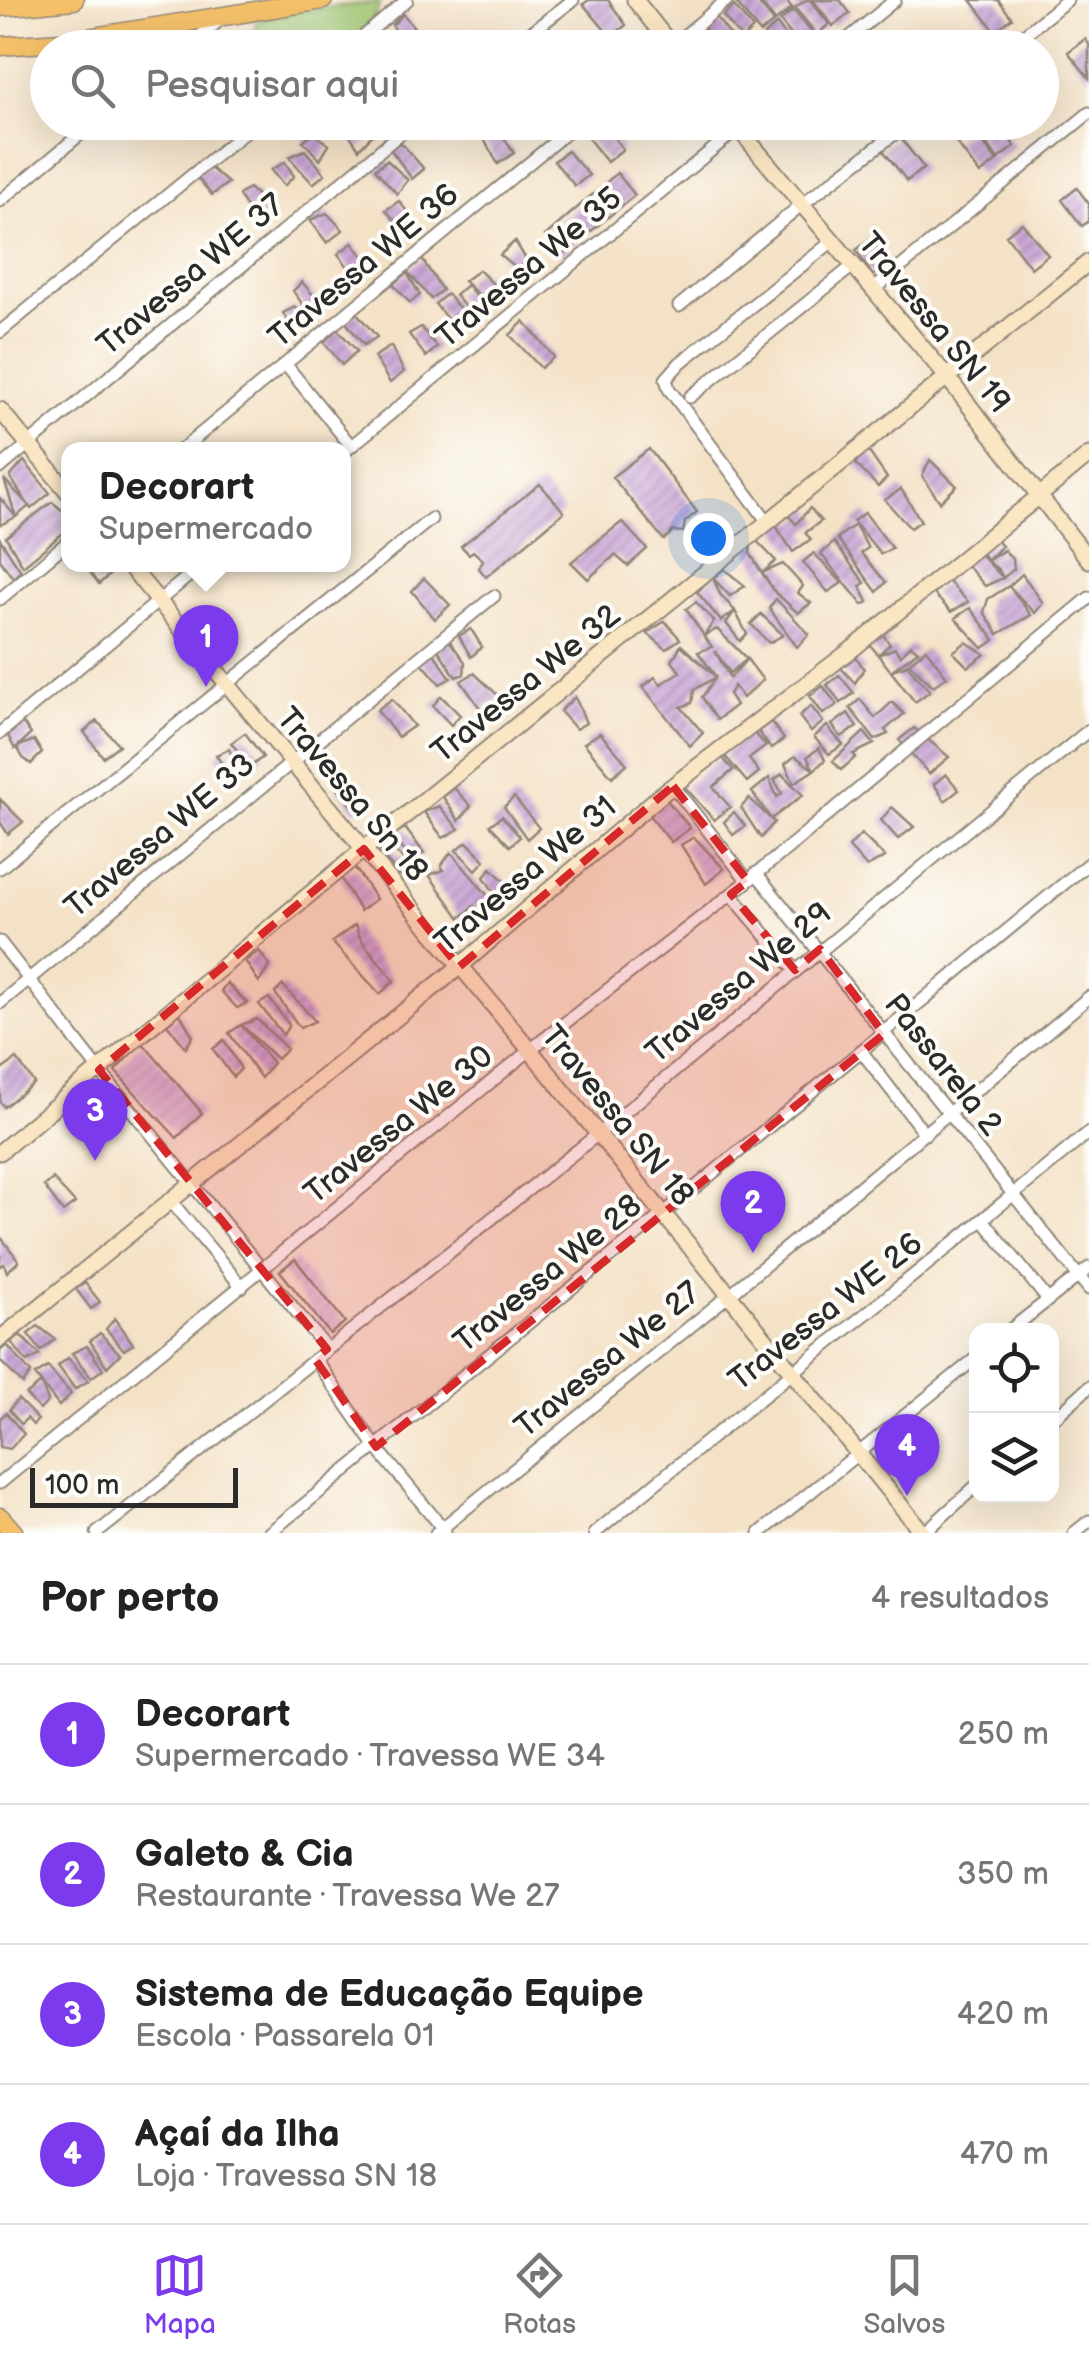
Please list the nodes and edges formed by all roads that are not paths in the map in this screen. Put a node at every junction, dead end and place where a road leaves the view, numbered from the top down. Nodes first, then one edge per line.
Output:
1 (74, 0) edge
2 (320, 0) edge
3 (406, 0) edge
4 (573, 0) edge
5 (634, 0) edge
6 (727, 0) edge
7 (895, 0) edge
8 (1066, 0) edge
9 (29, 3) edge
10 (0, 8) edge
11 (226, 15) junction
12 (135, 30) edge
13 (208, 30) edge
14 (371, 30) edge
15 (534, 30) edge
16 (658, 30) edge
17 (692, 30) edge
18 (859, 30) edge
19 (1030, 30) edge
20 (8, 46) edge
21 (0, 59) edge
22 (1089, 113) edge
23 (1059, 138) edge
24 (73, 140) edge
25 (235, 140) edge
26 (392, 140) edge
27 (558, 140) edge
28 (721, 140) edge
29 (751, 140) edge
30 (886, 140) edge
31 (1056, 140) edge
32 (0, 201) edge
33 (801, 205) junction
34 (834, 240) junction
35 (1089, 262) edge
36 (854, 265) junction
37 (874, 289) junction
38 (679, 306) dead end
39 (0, 332) edge
40 (286, 365) junction
41 (947, 376) junction
42 (684, 399) junction
43 (0, 410) edge
44 (190, 442) edge
45 (342, 442) edge
46 (28, 444) junction
47 (351, 446) edge
48 (1089, 455) edge
49 (0, 468) edge
50 (61, 484) edge
51 (1038, 497) junction
52 (431, 518) dead end
53 (768, 522) junction
54 (61, 547) edge
55 (1089, 560) edge
56 (135, 572) edge
57 (192, 572) edge
58 (494, 596) dead end
59 (1089, 598) edge
60 (0, 599) edge
61 (158, 600) junction
62 (224, 684) junction
63 (1089, 730) edge
64 (0, 733) edge
65 (291, 762) junction
66 (673, 786) junction
67 (364, 849) junction
68 (1089, 863) edge
69 (0, 868) edge
70 (752, 877) junction
71 (731, 894) junction
72 (0, 942) edge
73 (820, 949) junction
74 (459, 966) junction
75 (794, 970) junction
76 (30, 978) junction
77 (1089, 997) edge
78 (0, 1002) edge
79 (884, 1034) junction
80 (530, 1050) junction
81 (862, 1052) junction
82 (99, 1070) junction
83 (949, 1114) junction
84 (1089, 1132) edge
85 (598, 1134) junction
86 (925, 1134) junction
87 (0, 1152) edge
88 (193, 1184) junction
89 (1014, 1195) junction
90 (170, 1200) junction
91 (664, 1214) junction
92 (984, 1221) junction
93 (264, 1270) junction
94 (1084, 1272) edge
95 (242, 1287) junction
96 (1089, 1288) edge
97 (730, 1296) junction
98 (1048, 1300) junction
99 (1019, 1323) edge
100 (0, 1339) edge
101 (327, 1349) junction
102 (315, 1359) junction
103 (969, 1364) edge
104 (792, 1370) junction
105 (1089, 1387) edge
106 (1059, 1414) edge
107 (376, 1447) junction
108 (858, 1453) junction
109 (0, 1483) edge
110 (969, 1492) edge
111 (0, 1517) edge
112 (1089, 1520) edge
113 (441, 1531) edge
114 (14, 1533) edge
115 (97, 1533) edge
116 (268, 1533) edge
117 (594, 1533) edge
118 (760, 1533) edge
119 (923, 1533) edge
120 (1074, 1533) edge

1 - 9 main road
2 - 11 main road
3 - 14 street
4 - 15 street
5 - 16 street
6 - 17 street
7 - 18 street
8 - 19 street
9 - 10 main road
11 - 12 main road
11 - 13 street
20 - 21 street
22 - 23 street
24 - 32 street
25 - 39 street
26 - 46 street, Travessa WE 37
27 - 40 street, Travessa WE 36
28 - 47 street, Travessa We 35
29 - 33 street, Travessa SN 19
30 - 33 street
31 - 37 street
33 - 34 street, Travessa SN 19
33 - 38 street
34 - 36 street, Travessa SN 19
34 - 42 street
35 - 41 street, Travessa We 32
36 - 37 street, Travessa SN 19
36 - 42 street
37 - 41 street, Travessa SN 19
40 - 44 street, Travessa WE 36
40 - 45 street
41 - 51 street, Travessa SN 19
41 - 53 street, Travessa We 32
42 - 53 street
43 - 46 street
46 - 49 street, Travessa WE 37
46 - 50 street
48 - 51 street, Travessa We 31
51 - 55 street, Travessa SN 19
51 - 66 street, Travessa We 31
52 - 62 street
53 - 67 street, Travessa We 32
54 - 60 street
56 - 61 street, Travessa Sn 18
57 - 61 street
58 - 65 street, Travessa WE 33
59 - 70 street, Travessa We 30
61 - 62 street, Travessa Sn 18
61 - 64 street
62 - 65 street, Travessa Sn 18
62 - 69 street
63 - 73 street, Travessa We 29
65 - 67 street, Travessa Sn 18
65 - 76 street, Travessa WE 33
66 - 70 street, Passarela 2
66 - 74 street, Travessa We 31
67 - 74 street, Travessa Sn 18
67 - 82 street, Travessa We 32
68 - 79 street, Travessa We 28
70 - 71 street, Travessa We 30
70 - 73 street, Passarela 2
71 - 75 street
71 - 80 street, Travessa We 30
72 - 76 street
73 - 75 street, Travessa We 29
73 - 79 street, Passarela 2
74 - 80 street, Travessa SN 18
74 - 88 street, Travessa We 31
75 - 85 street, Travessa We 29
76 - 78 street, Travessa WE 33
76 - 82 street
77 - 83 street, Travessa We 27
79 - 81 street, Travessa We 28
79 - 83 street, Passarela 2
80 - 85 street, Travessa SN 18
80 - 93 street, Travessa We 30
81 - 86 street
81 - 91 street, Travessa We 28
82 - 87 street, Travessa We 32
82 - 88 street
83 - 86 street, Travessa We 27
83 - 89 street, Passarela 2
84 - 89 street, Travessa WE 26
85 - 91 street, Travessa SN 18
85 - 101 street, Travessa We 29
86 - 97 street, Travessa We 27
88 - 90 street, Travessa We 31
88 - 93 street
89 - 92 street, Travessa WE 26
89 - 94 street, Passarela 2
90 - 95 street
90 - 100 street, Travessa We 31
91 - 97 street, Travessa SN 18
91 - 107 street, Travessa We 28
92 - 98 street
92 - 104 street, Travessa WE 26
93 - 95 street, Travessa We 30
93 - 101 street
94 - 96 street, Passarela 2
94 - 98 street
95 - 109 street, Travessa We 30
97 - 104 street, Travessa SN 18
97 - 113 street, Travessa We 27
98 - 99 street
101 - 102 street
102 - 107 street
102 - 115 street
103 - 108 street
104 - 108 street, Travessa SN 18
104 - 117 street, Travessa WE 26
105 - 106 street
107 - 113 street
107 - 116 street, Travessa We 28
108 - 118 street
108 - 119 street, Travessa SN 18
110 - 119 street
111 - 114 main road
112 - 120 street

